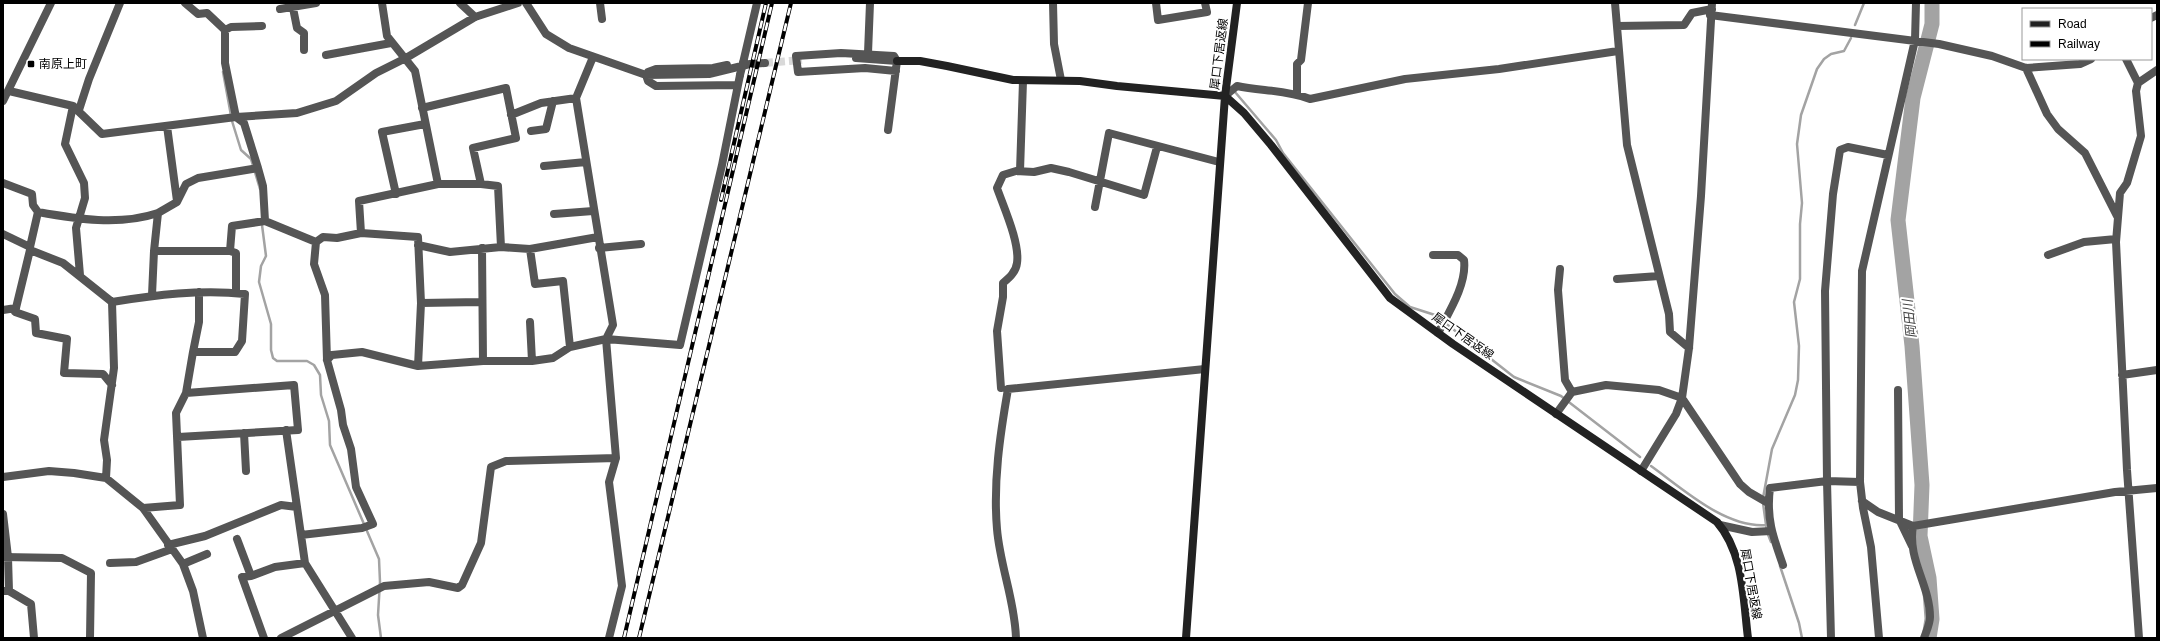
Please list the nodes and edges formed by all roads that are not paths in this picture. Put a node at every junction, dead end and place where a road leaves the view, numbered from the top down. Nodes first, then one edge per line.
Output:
1 (51, 3) edge
2 (120, 3) edge
3 (185, 3) edge
4 (316, 3) edge
5 (382, 3) edge
6 (460, 3) edge
7 (518, 3) edge
8 (526, 3) edge
9 (600, 3) edge
10 (757, 3) edge
11 (870, 3) edge
12 (1053, 3) edge
13 (1156, 3) edge
14 (1205, 3) edge
15 (1237, 3) edge
16 (1308, 3) edge
17 (1615, 3) edge
18 (1916, 3) edge
19 (292, 5) edge
20 (280, 9) dead end
21 (1711, 9) edge
22 (475, 18) junction
23 (602, 19) dead end
24 (262, 26) dead end
25 (1617, 26) junction
26 (225, 30) junction
27 (1917, 40) junction
28 (391, 43) junction
29 (304, 50) dead end
30 (1618, 51) junction
31 (868, 53) junction
32 (326, 55) dead end
33 (593, 56) junction
34 (406, 58) junction
35 (802, 60) tunnel mouth
36 (2089, 60) edge
37 (2126, 60) edge
38 (897, 61) junction
39 (744, 62) junction
40 (765, 63) tunnel mouth
41 (2026, 68) junction
42 (2157, 70) edge
43 (896, 71) junction
44 (646, 75) junction
45 (1061, 80) junction
46 (1023, 81) junction
47 (2138, 83) junction
48 (738, 85) junction
49 (9, 91) junction
50 (1297, 94) junction
51 (1225, 96) junction
52 (576, 98) junction
53 (3, 101) edge
54 (553, 101) junction
55 (76, 108) junction
56 (422, 108) junction
57 (511, 115) junction
58 (233, 118) junction
59 (425, 124) junction
60 (167, 126) junction
61 (888, 130) dead end
62 (531, 131) dead end
63 (1157, 147) junction
64 (1888, 155) junction
65 (586, 162) junction
66 (1219, 162) junction
67 (544, 166) dead end
68 (255, 169) junction
69 (1020, 172) junction
70 (1101, 182) junction
71 (3, 183) edge
72 (438, 184) junction
73 (481, 184) junction
74 (396, 194) junction
75 (177, 202) junction
76 (1095, 207) dead end
77 (593, 211) junction
78 (38, 212) junction
79 (158, 213) junction
80 (554, 214) dead end
81 (2118, 216) junction
82 (78, 218) junction
83 (265, 221) junction
84 (361, 233) junction
85 (3, 234) edge
86 (598, 237) junction
87 (2116, 239) junction
88 (316, 242) junction
89 (641, 244) dead end
90 (418, 245) junction
91 (501, 247) junction
92 (30, 248) junction
93 (482, 248) junction
94 (600, 248) junction
95 (530, 249) junction
96 (230, 251) junction
97 (154, 252) junction
98 (1433, 255) dead end
99 (2048, 255) dead end
100 (1560, 270) dead end
101 (80, 275) junction
102 (1659, 276) junction
103 (1616, 279) dead end
104 (199, 292) junction
105 (236, 293) junction
106 (152, 295) junction
107 (112, 302) junction
108 (481, 302) junction
109 (421, 303) junction
110 (16, 308) junction
111 (3, 310) edge
112 (530, 322) dead end
113 (1438, 333) junction
114 (606, 339) junction
115 (570, 347) junction
116 (1689, 348) junction
117 (193, 352) junction
118 (327, 360) junction
119 (484, 361) junction
120 (532, 361) junction
121 (418, 366) junction
122 (1205, 369) junction
123 (2157, 370) edge
124 (2122, 374) junction
125 (112, 385) junction
126 (1001, 388) dead end
127 (1898, 390) dead end
128 (1572, 392) junction
129 (186, 393) junction
130 (1682, 398) junction
131 (1556, 414) junction
132 (286, 430) junction
133 (244, 433) junction
134 (178, 437) junction
135 (616, 458) junction
136 (246, 471) dead end
137 (1641, 471) junction
138 (3, 477) edge
139 (106, 478) junction
140 (1827, 481) junction
141 (1860, 482) junction
142 (2157, 488) edge
143 (2128, 491) junction
144 (1764, 501) junction
145 (1862, 501) junction
146 (297, 507) junction
147 (143, 508) junction
148 (3, 514) edge
149 (1899, 520) junction
150 (1720, 525) junction
151 (1913, 526) junction
152 (1767, 531) junction
153 (301, 535) junction
154 (237, 539) dead end
155 (1912, 546) junction
156 (170, 547) junction
157 (207, 554) dead end
158 (5, 557) edge
159 (110, 563) dead end
160 (305, 563) junction
161 (183, 564) junction
162 (1783, 565) dead end
163 (251, 576) junction
164 (6, 591) edge
165 (334, 610) junction
166 (34, 638) edge
167 (90, 638) edge
168 (203, 638) edge
169 (264, 638) edge
170 (281, 638) edge
171 (352, 638) edge
172 (609, 638) edge
173 (1016, 638) edge
174 (1186, 638) edge
175 (1748, 638) edge
176 (1831, 638) edge
177 (1879, 638) edge
178 (1924, 638) edge
179 (2140, 638) edge

1 - 49 street
2 - 55 street
3 - 26 street
4 - 19 street
5 - 28 street
6 - 22 street
7 - 22 street
8 - 33 street
9 - 23 street
10 - 39 street
11 - 31 street
12 - 45 street
13 - 14 street
15 - 51 main road, 犀口下居返線
16 - 50 street
17 - 25 street
18 - 27 street
19 - 20 street
19 - 29 street
21 - 25 street
21 - 27 street
21 - 116 street
22 - 34 street
24 - 26 street
25 - 30 street
26 - 58 street
27 - 41 street
27 - 64 street
28 - 32 street
28 - 34 street
30 - 50 street
30 - 102 street
31 - 38 street
31 - 43 street
33 - 44 street
33 - 52 street
34 - 56 street
34 - 58 street
35 - 38 street
36 - 41 street
37 - 47 street
38 - 43 street
38 - 46 main road
39 - 44 street
39 - 48 street, bridge
40 - 44 street
41 - 81 street
42 - 47 street
43 - 61 street
44 - 48 street
45 - 46 main road
45 - 51 main road
46 - 69 street
47 - 81 street
48 - 114 street
49 - 53 street
49 - 55 street
50 - 51 street
51 - 66 main road
51 - 113 main road, 犀口下居返線
52 - 54 street
52 - 65 street
54 - 57 street
54 - 62 street
55 - 60 street
55 - 82 street
56 - 57 street
56 - 59 street
57 - 73 street
58 - 60 street
58 - 68 street
59 - 72 street
59 - 74 street
60 - 75 street
63 - 66 street
63 - 70 street
63 - 70 street
64 - 140 street
64 - 141 street
65 - 67 street
65 - 77 street
66 - 122 main road
68 - 75 street
68 - 83 street
69 - 70 street
69 - 126 street
70 - 76 street
71 - 78 street
72 - 73 street
72 - 74 street
73 - 91 street
74 - 84 street
75 - 79 street
77 - 80 street
77 - 86 street
78 - 82 street
78 - 92 street
79 - 82 street
79 - 97 street
81 - 87 street
82 - 101 street
83 - 88 street
83 - 96 street
84 - 88 street
84 - 90 street
85 - 92 street
86 - 94 street
86 - 95 street
87 - 99 street
87 - 124 street
88 - 118 street
89 - 94 street
90 - 93 street
90 - 109 street
91 - 93 street
91 - 95 street
92 - 101 street
92 - 110 street
93 - 108 street
94 - 114 street
95 - 115 street
96 - 97 street
96 - 105 street
97 - 106 street
98 - 113 street
100 - 128 street
101 - 107 street
102 - 103 street
102 - 116 street
104 - 105 street
104 - 106 street
104 - 117 street
105 - 117 street
106 - 107 street
107 - 125 street
108 - 109 street
108 - 119 street
109 - 121 street
110 - 111 street
110 - 125 street
112 - 120 street
113 - 131 main road, 犀口下居返線
114 - 115 street
114 - 135 street
115 - 120 street
116 - 130 street
117 - 129 street
118 - 121 street
118 - 153 street
119 - 120 street
119 - 121 street
122 - 173 street
122 - 174 main road
123 - 124 street
124 - 143 street
125 - 139 street
127 - 149 street
128 - 130 street
128 - 131 street
129 - 132 street
129 - 134 street
130 - 137 street
130 - 144 street
131 - 137 main road, 犀口下居返線
132 - 133 street
132 - 146 street
133 - 134 street
133 - 136 street
134 - 147 street
135 - 165 street
135 - 172 street
137 - 150 main road, 犀口下居返線
138 - 139 street
139 - 147 street
140 - 141 street
140 - 144 street
140 - 176 street
141 - 145 street
142 - 143 street
143 - 151 street
143 - 179 street
144 - 152 street
145 - 149 street
145 - 177 street
146 - 153 street
146 - 156 street
147 - 156 street
148 - 158 street
149 - 151 street
149 - 155 street
150 - 152 street
150 - 175 main road, 犀口下居返線
151 - 155 street
152 - 162 street
153 - 160 street
154 - 163 street
155 - 178 street
156 - 159 street
156 - 161 street
157 - 161 street
158 - 164 street
158 - 167 street
160 - 163 street
160 - 165 street
161 - 168 street
163 - 169 street
164 - 166 street
165 - 170 street
165 - 171 street

